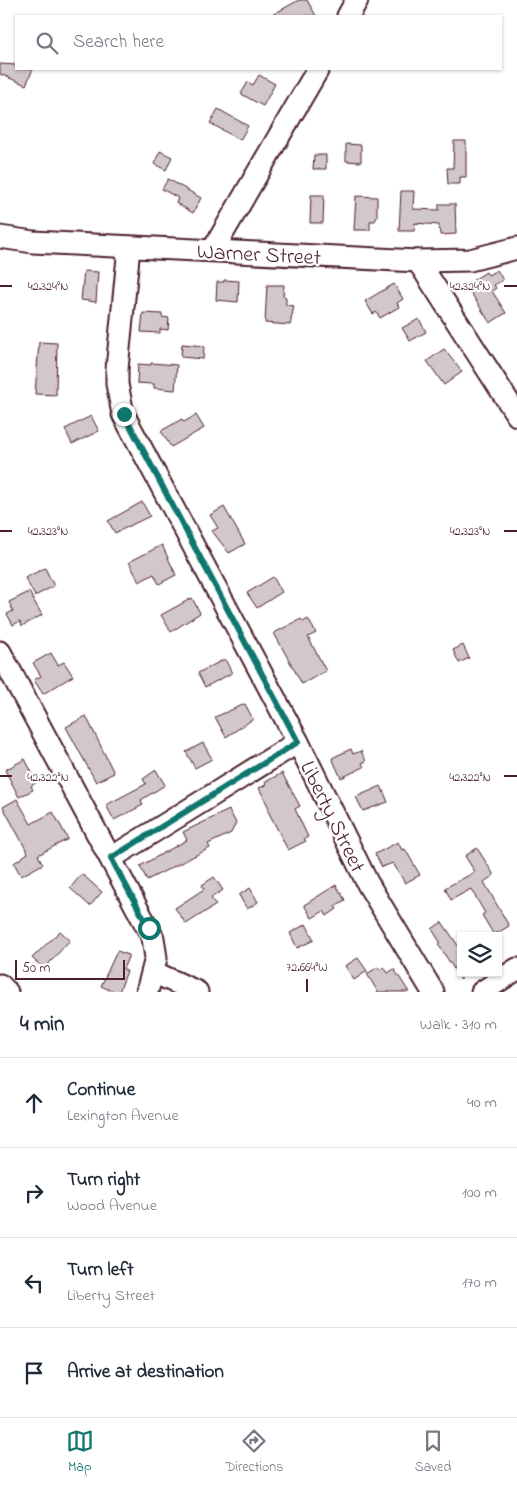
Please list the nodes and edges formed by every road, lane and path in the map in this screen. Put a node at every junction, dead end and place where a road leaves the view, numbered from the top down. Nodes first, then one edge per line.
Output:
1 (357, 0) edge
2 (349, 15) edge
3 (317, 70) edge
4 (0, 236) edge
5 (129, 247) junction
6 (517, 248) edge
7 (213, 250) junction
8 (418, 261) junction
9 (517, 415) edge
10 (0, 652) edge
11 (298, 742) junction
12 (111, 858) junction
13 (517, 969) edge
14 (150, 982) edge
15 (0, 985) edge
16 (7, 992) edge
17 (197, 992) edge
18 (433, 992) edge
19 (482, 992) edge

1 - 2 street
3 - 7 street
4 - 5 street, Warner Street
5 - 7 street, Warner Street
5 - 11 street, Liberty Street
6 - 8 street, Warner Street
7 - 8 street, Warner Street
8 - 9 street
10 - 12 street
11 - 12 street
11 - 18 street, Liberty Street
12 - 14 street
13 - 19 street
14 - 17 street
15 - 16 street

